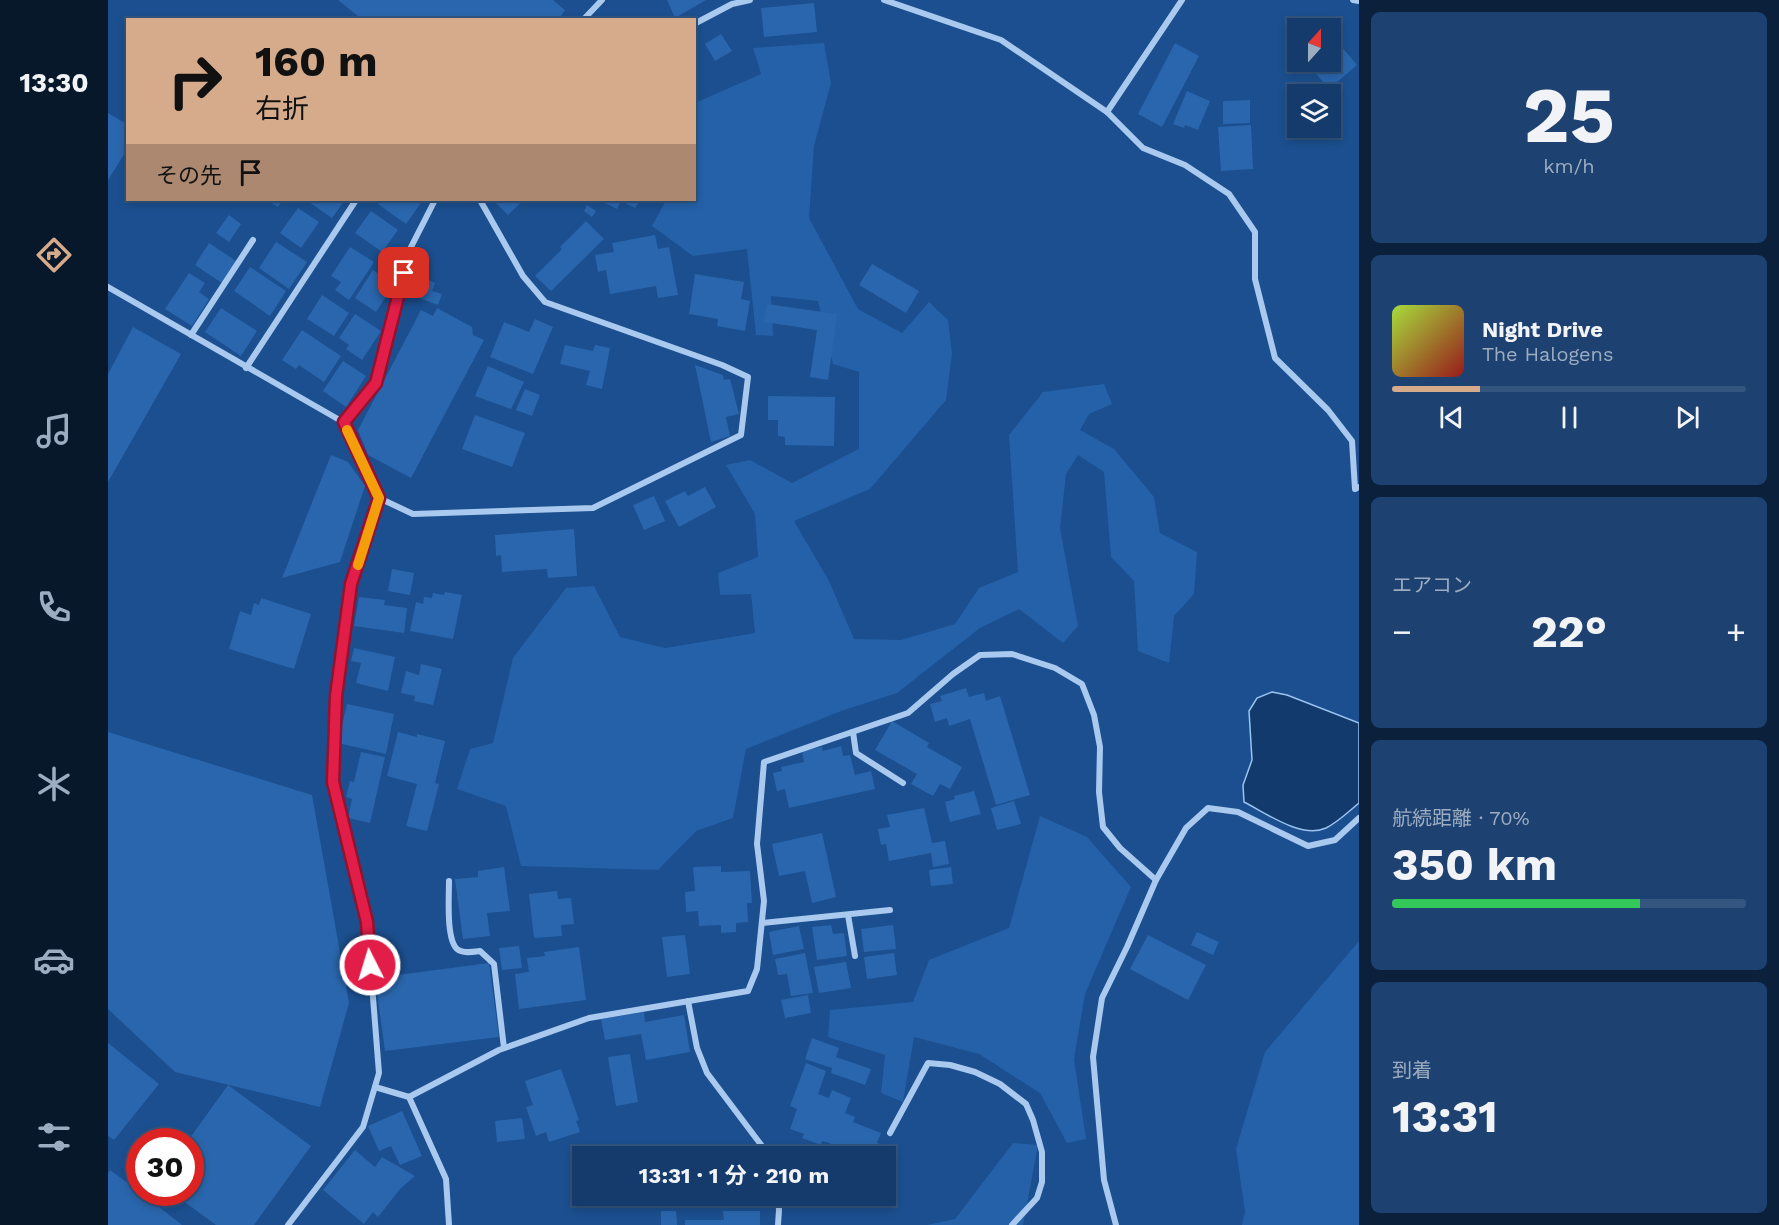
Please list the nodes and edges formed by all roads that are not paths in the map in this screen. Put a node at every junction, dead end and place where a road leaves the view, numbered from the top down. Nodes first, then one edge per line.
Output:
1 (602, 0) edge
2 (750, 0) edge
3 (884, 0) edge
4 (1182, 0) edge
5 (1353, 0) edge
6 (1359, 1) edge
7 (585, 18) edge
8 (696, 23) edge
9 (1107, 112) junction
10 (355, 201) edge
11 (434, 201) edge
12 (481, 201) edge
13 (253, 240) dead end
14 (108, 287) edge
15 (191, 335) junction
16 (246, 368) junction
17 (344, 422) junction
18 (1359, 487) edge
19 (379, 498) junction
20 (853, 732) junction
21 (903, 783) dead end
22 (1359, 818) edge
23 (1156, 880) junction
24 (448, 881) dead end
25 (890, 910) dead end
26 (849, 915) junction
27 (762, 923) junction
28 (855, 956) dead end
29 (688, 1001) junction
30 (504, 1048) junction
31 (375, 1087) junction
32 (409, 1097) junction
33 (890, 1133) dead end
34 (762, 1146) edge
35 (779, 1206) edge
36 (288, 1225) edge
37 (449, 1225) edge
38 (778, 1225) edge
39 (1012, 1225) edge
40 (1116, 1225) edge

1 - 7 street
2 - 8 street
3 - 9 street
4 - 9 street
5 - 6 street
9 - 18 street
10 - 16 street
11 - 17 street
12 - 19 street
13 - 15 street
14 - 15 street
15 - 16 street
16 - 17 street
17 - 19 street
19 - 31 street
20 - 21 street
20 - 23 street
20 - 27 street
22 - 23 street
23 - 40 street
24 - 30 street
25 - 26 street
26 - 27 street
26 - 28 street
27 - 29 street
29 - 30 street
29 - 34 street
30 - 32 street
31 - 32 street
31 - 36 street
32 - 37 street
33 - 39 street
35 - 38 street

